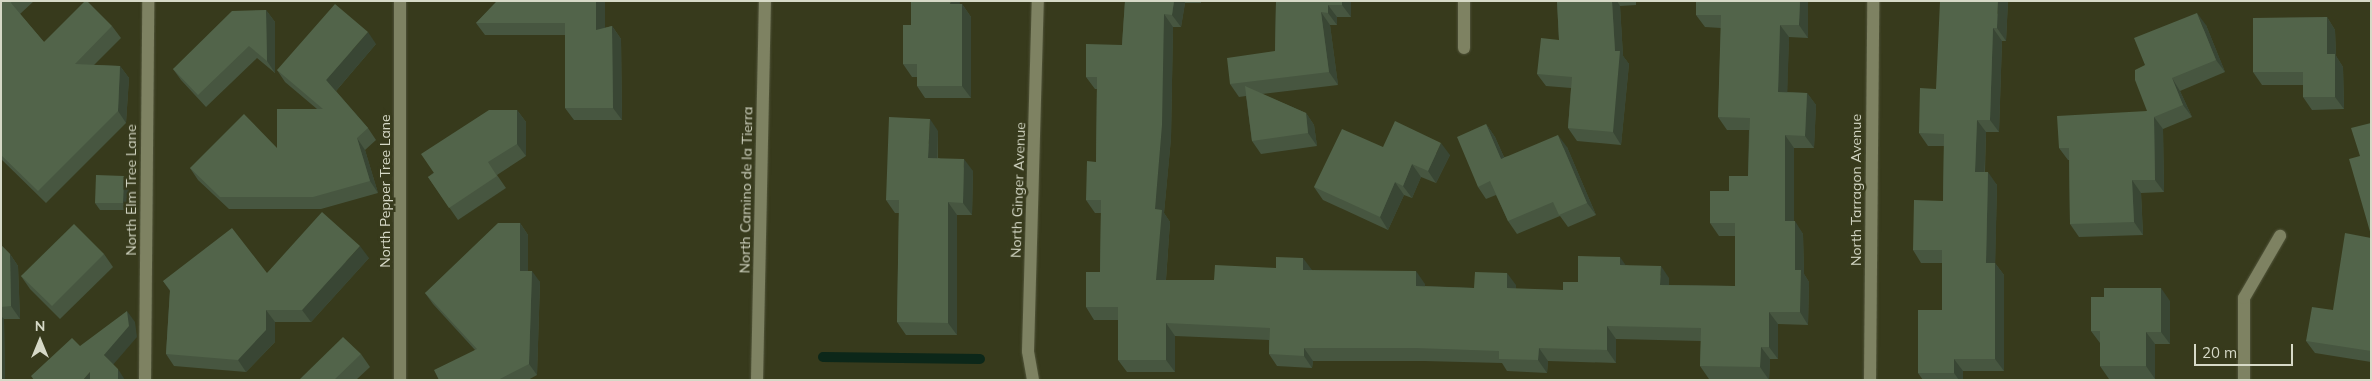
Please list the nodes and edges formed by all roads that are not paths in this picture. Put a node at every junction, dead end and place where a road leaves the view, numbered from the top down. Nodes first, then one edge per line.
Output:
1 (148, 1) edge
2 (400, 1) edge
3 (765, 1) edge
4 (1038, 1) edge
5 (1464, 1) edge
6 (1873, 1) edge
7 (1464, 48) dead end
8 (2280, 236) dead end
9 (145, 380) edge
10 (400, 380) edge
11 (758, 380) edge
12 (1033, 380) edge
13 (1870, 380) edge
14 (2244, 380) edge

1 - 9 street, North Elm Tree Lane
2 - 10 street, North Pepper Tree Lane
3 - 11 street, North Camino de la Tierra
4 - 12 street, North Ginger Avenue
5 - 7 street
6 - 13 street, North Tarragon Avenue
8 - 14 street

